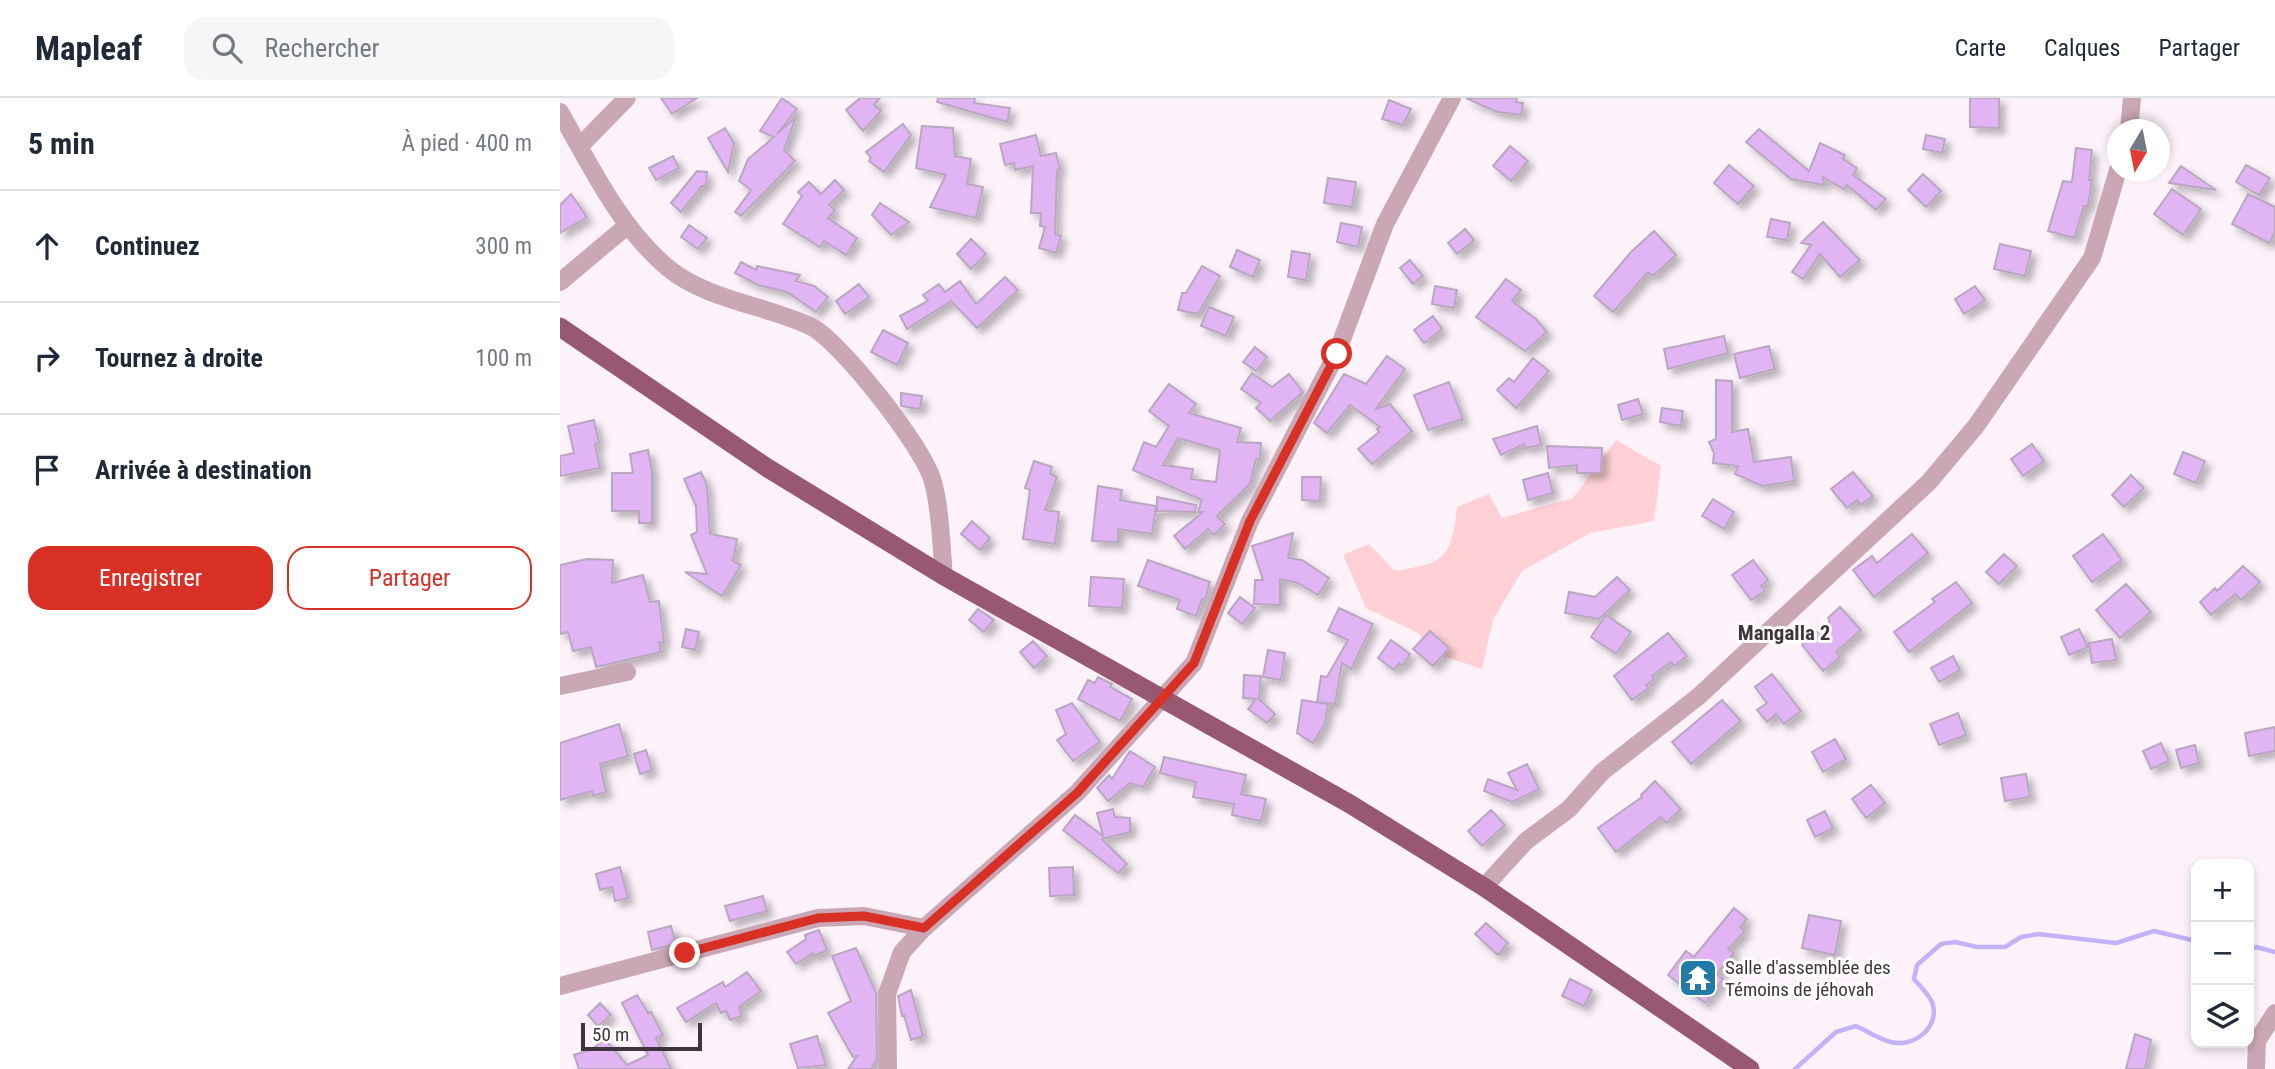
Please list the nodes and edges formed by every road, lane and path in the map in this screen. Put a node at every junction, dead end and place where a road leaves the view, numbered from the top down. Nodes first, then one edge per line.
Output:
1 (627, 98) edge
2 (1452, 98) edge
3 (2132, 98) edge
4 (560, 112) edge
5 (2130, 119) edge
6 (580, 146) junction
7 (2114, 182) edge
8 (628, 225) junction
9 (560, 282) edge
10 (560, 327) edge
11 (944, 576) junction
12 (627, 672) dead end
13 (560, 686) edge
14 (1162, 699) junction
15 (1484, 887) junction
16 (924, 928) junction
17 (560, 985) edge
18 (2275, 1013) edge
19 (888, 1069) edge
20 (1750, 1069) edge
21 (2256, 1069) edge

1 - 6 street
2 - 14 street
3 - 5 street
4 - 6 street
6 - 8 street
7 - 15 street
8 - 9 street
8 - 11 street
10 - 11 highway
11 - 14 highway
12 - 13 street
14 - 15 highway
14 - 16 street
15 - 20 highway
16 - 17 street
16 - 19 street
18 - 21 street

